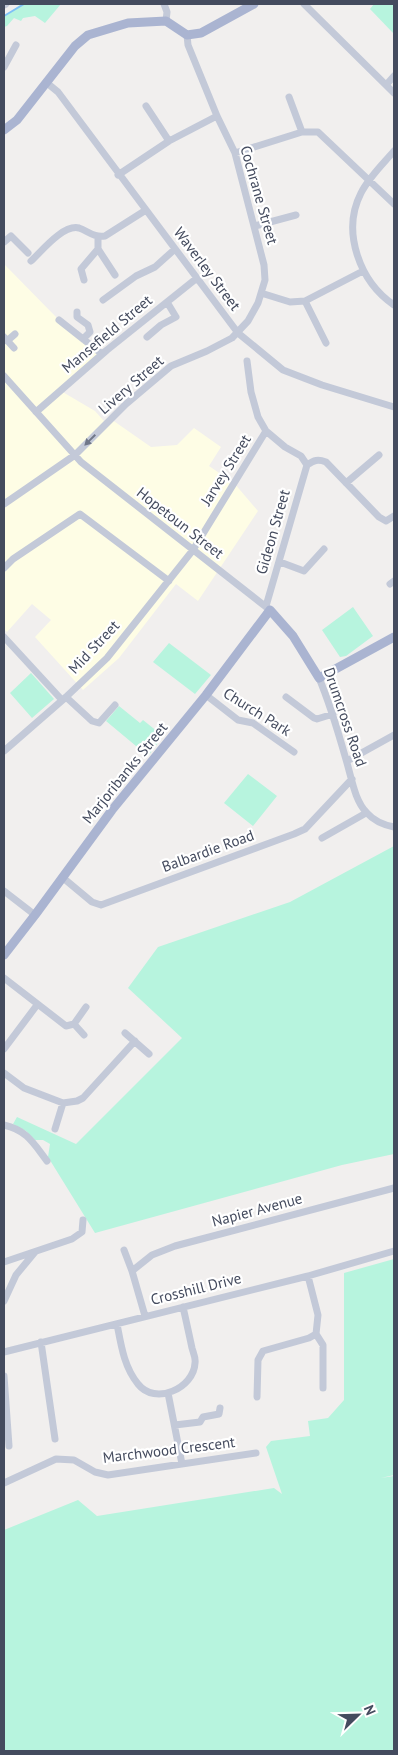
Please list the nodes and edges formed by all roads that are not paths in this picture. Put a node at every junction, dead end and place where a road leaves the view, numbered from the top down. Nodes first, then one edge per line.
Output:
1 (164, 4) edge
2 (304, 4) edge
3 (250, 5) edge
4 (166, 21) junction
5 (187, 35) junction
6 (16, 45) dead end
7 (4, 67) edge
8 (394, 76) edge
9 (47, 83) junction
10 (386, 84) junction
11 (394, 93) edge
12 (289, 97) dead end
13 (146, 106) dead end
14 (217, 116) junction
15 (4, 130) edge
16 (302, 132) junction
17 (169, 141) junction
18 (394, 151) edge
19 (235, 153) junction
20 (118, 175) junction
21 (369, 180) junction
22 (394, 204) edge
23 (146, 210) junction
24 (296, 215) dead end
25 (255, 226) junction
26 (98, 237) junction
27 (4, 242) edge
28 (98, 249) junction
29 (175, 249) junction
30 (28, 253) dead end
31 (31, 262) dead end
32 (363, 271) junction
33 (115, 274) dead end
34 (197, 278) junction
35 (84, 280) dead end
36 (260, 293) junction
37 (102, 300) dead end
38 (305, 301) junction
39 (167, 302) junction
40 (394, 305) edge
41 (77, 312) dead end
42 (59, 320) dead end
43 (238, 333) junction
44 (15, 334) dead end
45 (147, 337) dead end
46 (6, 339) edge
47 (83, 339) junction
48 (326, 343) dead end
49 (14, 348) dead end
50 (102, 354) junction
51 (247, 361) dead end
52 (4, 376) edge
53 (394, 407) edge
54 (36, 412) junction
55 (266, 431) junction
56 (75, 455) junction
57 (380, 455) dead end
58 (307, 465) junction
59 (346, 483) junction
60 (4, 504) edge
61 (394, 516) edge
62 (324, 549) dead end
63 (193, 550) junction
64 (280, 562) junction
65 (4, 568) edge
66 (169, 582) junction
67 (268, 608) junction
68 (394, 636) edge
69 (4, 638) edge
70 (319, 678) junction
71 (206, 695) junction
72 (286, 697) dead end
73 (64, 699) junction
74 (115, 705) dead end
75 (333, 714) junction
76 (394, 735) edge
77 (4, 751) edge
78 (294, 752) dead end
79 (347, 761) junction
80 (352, 779) junction
81 (366, 813) junction
82 (394, 827) edge
83 (322, 838) dead end
84 (62, 878) junction
85 (4, 891) edge
86 (35, 915) junction
87 (4, 955) edge
88 (4, 978) edge
89 (37, 1004) junction
90 (86, 1007) dead end
91 (74, 1024) junction
92 (125, 1033) dead end
93 (84, 1035) dead end
94 (135, 1041) junction
95 (4, 1049) edge
96 (149, 1054) dead end
97 (4, 1073) edge
98 (63, 1103) junction
99 (4, 1125) edge
100 (55, 1129) dead end
101 (47, 1161) dead end
102 (394, 1188) edge
103 (83, 1220) dead end
104 (124, 1250) dead end
105 (35, 1252) junction
106 (394, 1252) edge
107 (4, 1262) edge
108 (132, 1271) junction
109 (308, 1276) junction
110 (4, 1301) edge
111 (183, 1307) junction
112 (145, 1316) junction
113 (117, 1324) junction
114 (316, 1334) junction
115 (42, 1342) junction
116 (4, 1352) edge
117 (4, 1376) edge
118 (323, 1388) dead end
119 (168, 1393) junction
120 (257, 1397) dead end
121 (220, 1408) dead end
122 (175, 1425) junction
123 (55, 1439) dead end
124 (9, 1446) dead end
125 (256, 1454) dead end
126 (182, 1464) junction
127 (4, 1483) edge

1 - 4 street
2 - 10 street
3 - 5 main road
4 - 5 main road
4 - 9 main road
5 - 14 street, Cochrane Street
6 - 7 street
8 - 10 street
9 - 15 main road
9 - 20 street, Waverley Street
10 - 11 street
12 - 16 street
13 - 17 street
14 - 17 street
14 - 19 street, Cochrane Street
16 - 19 street
16 - 21 street
17 - 20 street
18 - 21 street
19 - 25 street, Cochrane Street
20 - 23 street, Waverley Street
21 - 22 street
21 - 32 street
23 - 26 street
23 - 29 street, Waverley Street
24 - 25 street
25 - 36 street, Cochrane Street
26 - 28 street
26 - 31 street
27 - 30 street
28 - 33 street
28 - 35 street
29 - 34 street, Waverley Street
29 - 37 street
32 - 38 street
32 - 40 street
34 - 39 street, Mansefield Street
34 - 43 street, Waverley Street
36 - 38 street
36 - 43 street, Cochrane Street
38 - 48 street
39 - 45 street
39 - 50 street, Mansefield Street
41 - 47 street
42 - 47 street
43 - 53 street, Waverley Street
43 -> 56 street, Livery Street
44 - 46 street
46 - 49 street
47 - 50 street
50 - 54 street, Mansefield Street
51 - 55 street
52 - 54 street, Hopetoun Street
54 - 56 street, Hopetoun Street
55 - 58 street
55 - 63 street, Jarvey Street
56 - 60 street, Livery Street
56 - 63 street, Hopetoun Street
57 - 59 street
58 - 59 street
58 - 64 street, Gideon Street
59 - 61 street
62 - 64 street
63 - 66 street, Mid Street
63 - 67 street, Hopetoun Street
64 - 67 street, Gideon Street
65 - 66 street
66 - 73 street, Mid Street
67 - 70 main road, Drumcross Road
67 - 71 main road, Marjoribanks Street
68 - 70 main road
69 - 73 street
70 - 75 street, Drumcross Road
71 - 78 street, Church Park
71 - 84 main road, Marjoribanks Street
72 - 75 street
73 - 74 street
73 - 77 street, Mid Street
75 - 79 street, Drumcross Road
76 - 79 street
79 - 80 street, Drumcross Road
80 - 81 street, Drumcross Road
80 - 84 street, Balbardie Road
81 - 82 street
81 - 83 street
84 - 86 main road, Marjoribanks Street
85 - 86 street
86 - 87 main road, Marjoribanks Street
88 - 89 street
89 - 91 street
89 - 95 street
90 - 91 street
91 - 93 street
92 - 94 street
94 - 96 street
94 - 98 street
97 - 98 street
98 - 100 street
99 - 101 street
102 - 108 street, Napier Avenue
103 - 105 street
104 - 108 street
105 - 107 street
105 - 110 street
106 - 109 street, Crosshill Drive
108 - 112 street
109 - 111 street, Crosshill Drive
109 - 114 street
111 - 112 street, Crosshill Drive
111 - 119 street
112 - 113 street, Crosshill Drive
113 - 115 street, Crosshill Drive
113 - 119 street
114 - 118 street
114 - 120 street
115 - 116 street, Crosshill Drive
115 - 123 street
117 - 124 street
119 - 122 street
121 - 122 street
122 - 126 street
125 - 126 street, Marchwood Crescent
126 - 127 street, Marchwood Crescent

